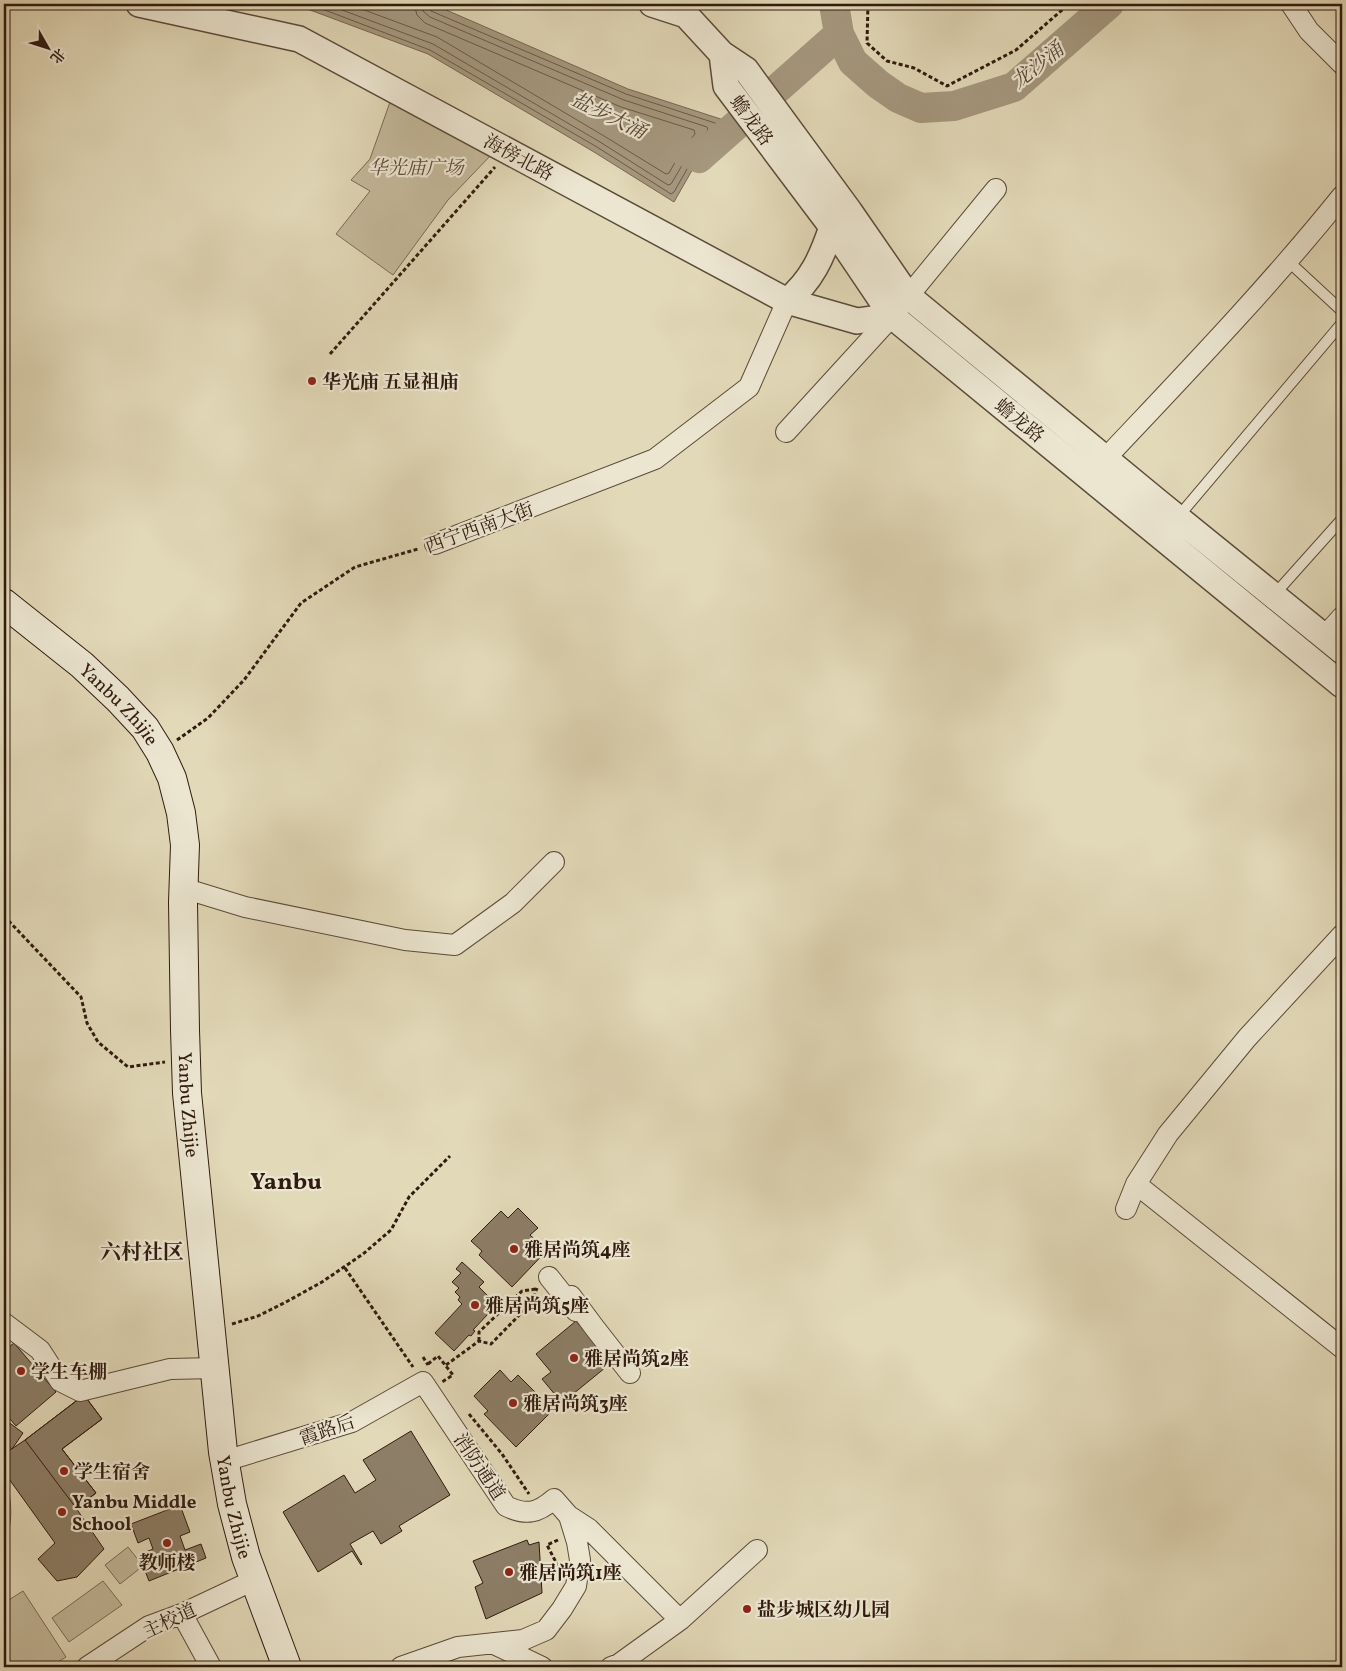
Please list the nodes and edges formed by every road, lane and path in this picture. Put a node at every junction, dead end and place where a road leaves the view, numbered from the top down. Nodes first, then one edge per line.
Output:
1 (139, 4) edge
2 (652, 4) edge
3 (868, 4) edge
4 (1069, 4) edge
5 (1291, 4) edge
6 (722, 54) junction
7 (1342, 64) edge
8 (509, 152) junction
9 (996, 188) dead end
10 (1342, 196) edge
11 (841, 219) junction
12 (1288, 261) junction
13 (908, 296) junction
14 (787, 301) junction
15 (1342, 311) edge
16 (892, 316) junction
17 (1342, 323) edge
18 (330, 354) dead end
19 (786, 432) dead end
20 (1097, 468) junction
21 (1342, 519) edge
22 (1170, 528) junction
23 (435, 544) joint
24 (1274, 595) junction
25 (4, 603) edge
26 (1342, 617) edge
27 (1333, 644) edge
28 (1308, 657) junction
29 (1342, 686) edge
30 (160, 752) junction
31 (554, 862) dead end
32 (183, 888) junction
33 (4, 916) edge
34 (1342, 935) edge
35 (186, 1059) junction
36 (450, 1156) dead end
37 (1136, 1184) junction
38 (1126, 1209) dead end
39 (345, 1268) junction
40 (543, 1283) junction
41 (571, 1296) dead end
42 (4, 1323) edge
43 (211, 1327) junction
44 (594, 1328) junction
45 (479, 1341) junction
46 (1342, 1348) edge
47 (423, 1357) dead end
48 (446, 1365) junction
49 (215, 1368) junction
50 (430, 1373) junction
51 (630, 1373) dead end
52 (466, 1411) dead end
53 (225, 1461) junction
54 (529, 1494) dead end
55 (570, 1516) junction
56 (558, 1539) dead end
57 (757, 1550) dead end
58 (564, 1578) dead end
59 (254, 1580) junction
60 (182, 1614) junction
61 (680, 1620) junction
62 (494, 1644) junction
63 (87, 1667) edge
64 (210, 1667) edge
65 (287, 1667) edge
66 (400, 1667) edge
67 (542, 1667) edge
68 (611, 1667) edge

1 - 8 street, 海傍北路
2 - 6 street
3 - 4 path
5 - 7 street
6 - 11 street, 蟾龙路
6 - 11 street, 蟾龙路
8 - 14 street, 海傍北路
8 - 18 path
9 - 13 street
10 - 12 street
11 - 13 street, 蟾龙路
11 - 14 street
11 - 16 street, 蟾龙路
12 - 15 lane
12 - 20 street
13 - 16 street
13 - 20 street, 蟾龙路
14 - 16 street, 海傍北路
14 - 23 street, 西宁西南大街
16 - 19 street
16 - 20 street, 蟾龙路
17 - 22 lane
20 - 22 street, 蟾龙路
21 - 24 lane
22 - 24 street, 蟾龙路
22 - 28 street, 蟾龙路
23 - 30 path, 西宁西南大街
24 - 27 street, 蟾龙路
25 - 30 main road, Yanbu Zhijie
26 - 27 street
27 - 28 street
28 - 29 street, 蟾龙路
30 - 32 main road, Yanbu Zhijie
31 - 32 street
32 - 35 main road, Yanbu Zhijie
33 - 35 path
34 - 37 street
35 - 43 main road, Yanbu Zhijie
36 - 39 path
37 - 38 street
37 - 46 street
39 - 43 path
39 - 50 path
40 - 44 street
40 - 45 path
40 - 45 path
41 - 44 street
42 - 49 street
43 - 49 main road, Yanbu Zhijie
44 - 51 street
45 - 48 path
47 - 50 path
48 - 50 path
48 - 50 path
49 - 53 main road, Yanbu Zhijie
50 - 53 street, 霞路后
50 - 55 street, 消防通道
52 - 54 path
53 - 59 main road, Yanbu Zhijie
55 - 61 street
55 - 62 street
56 - 58 path
57 - 61 street
59 - 60 street, 主校道
59 - 65 main road, Yanbu Zhijie
60 - 63 street, 主校道
60 - 64 street
61 - 68 street
62 - 66 street
62 - 67 street

